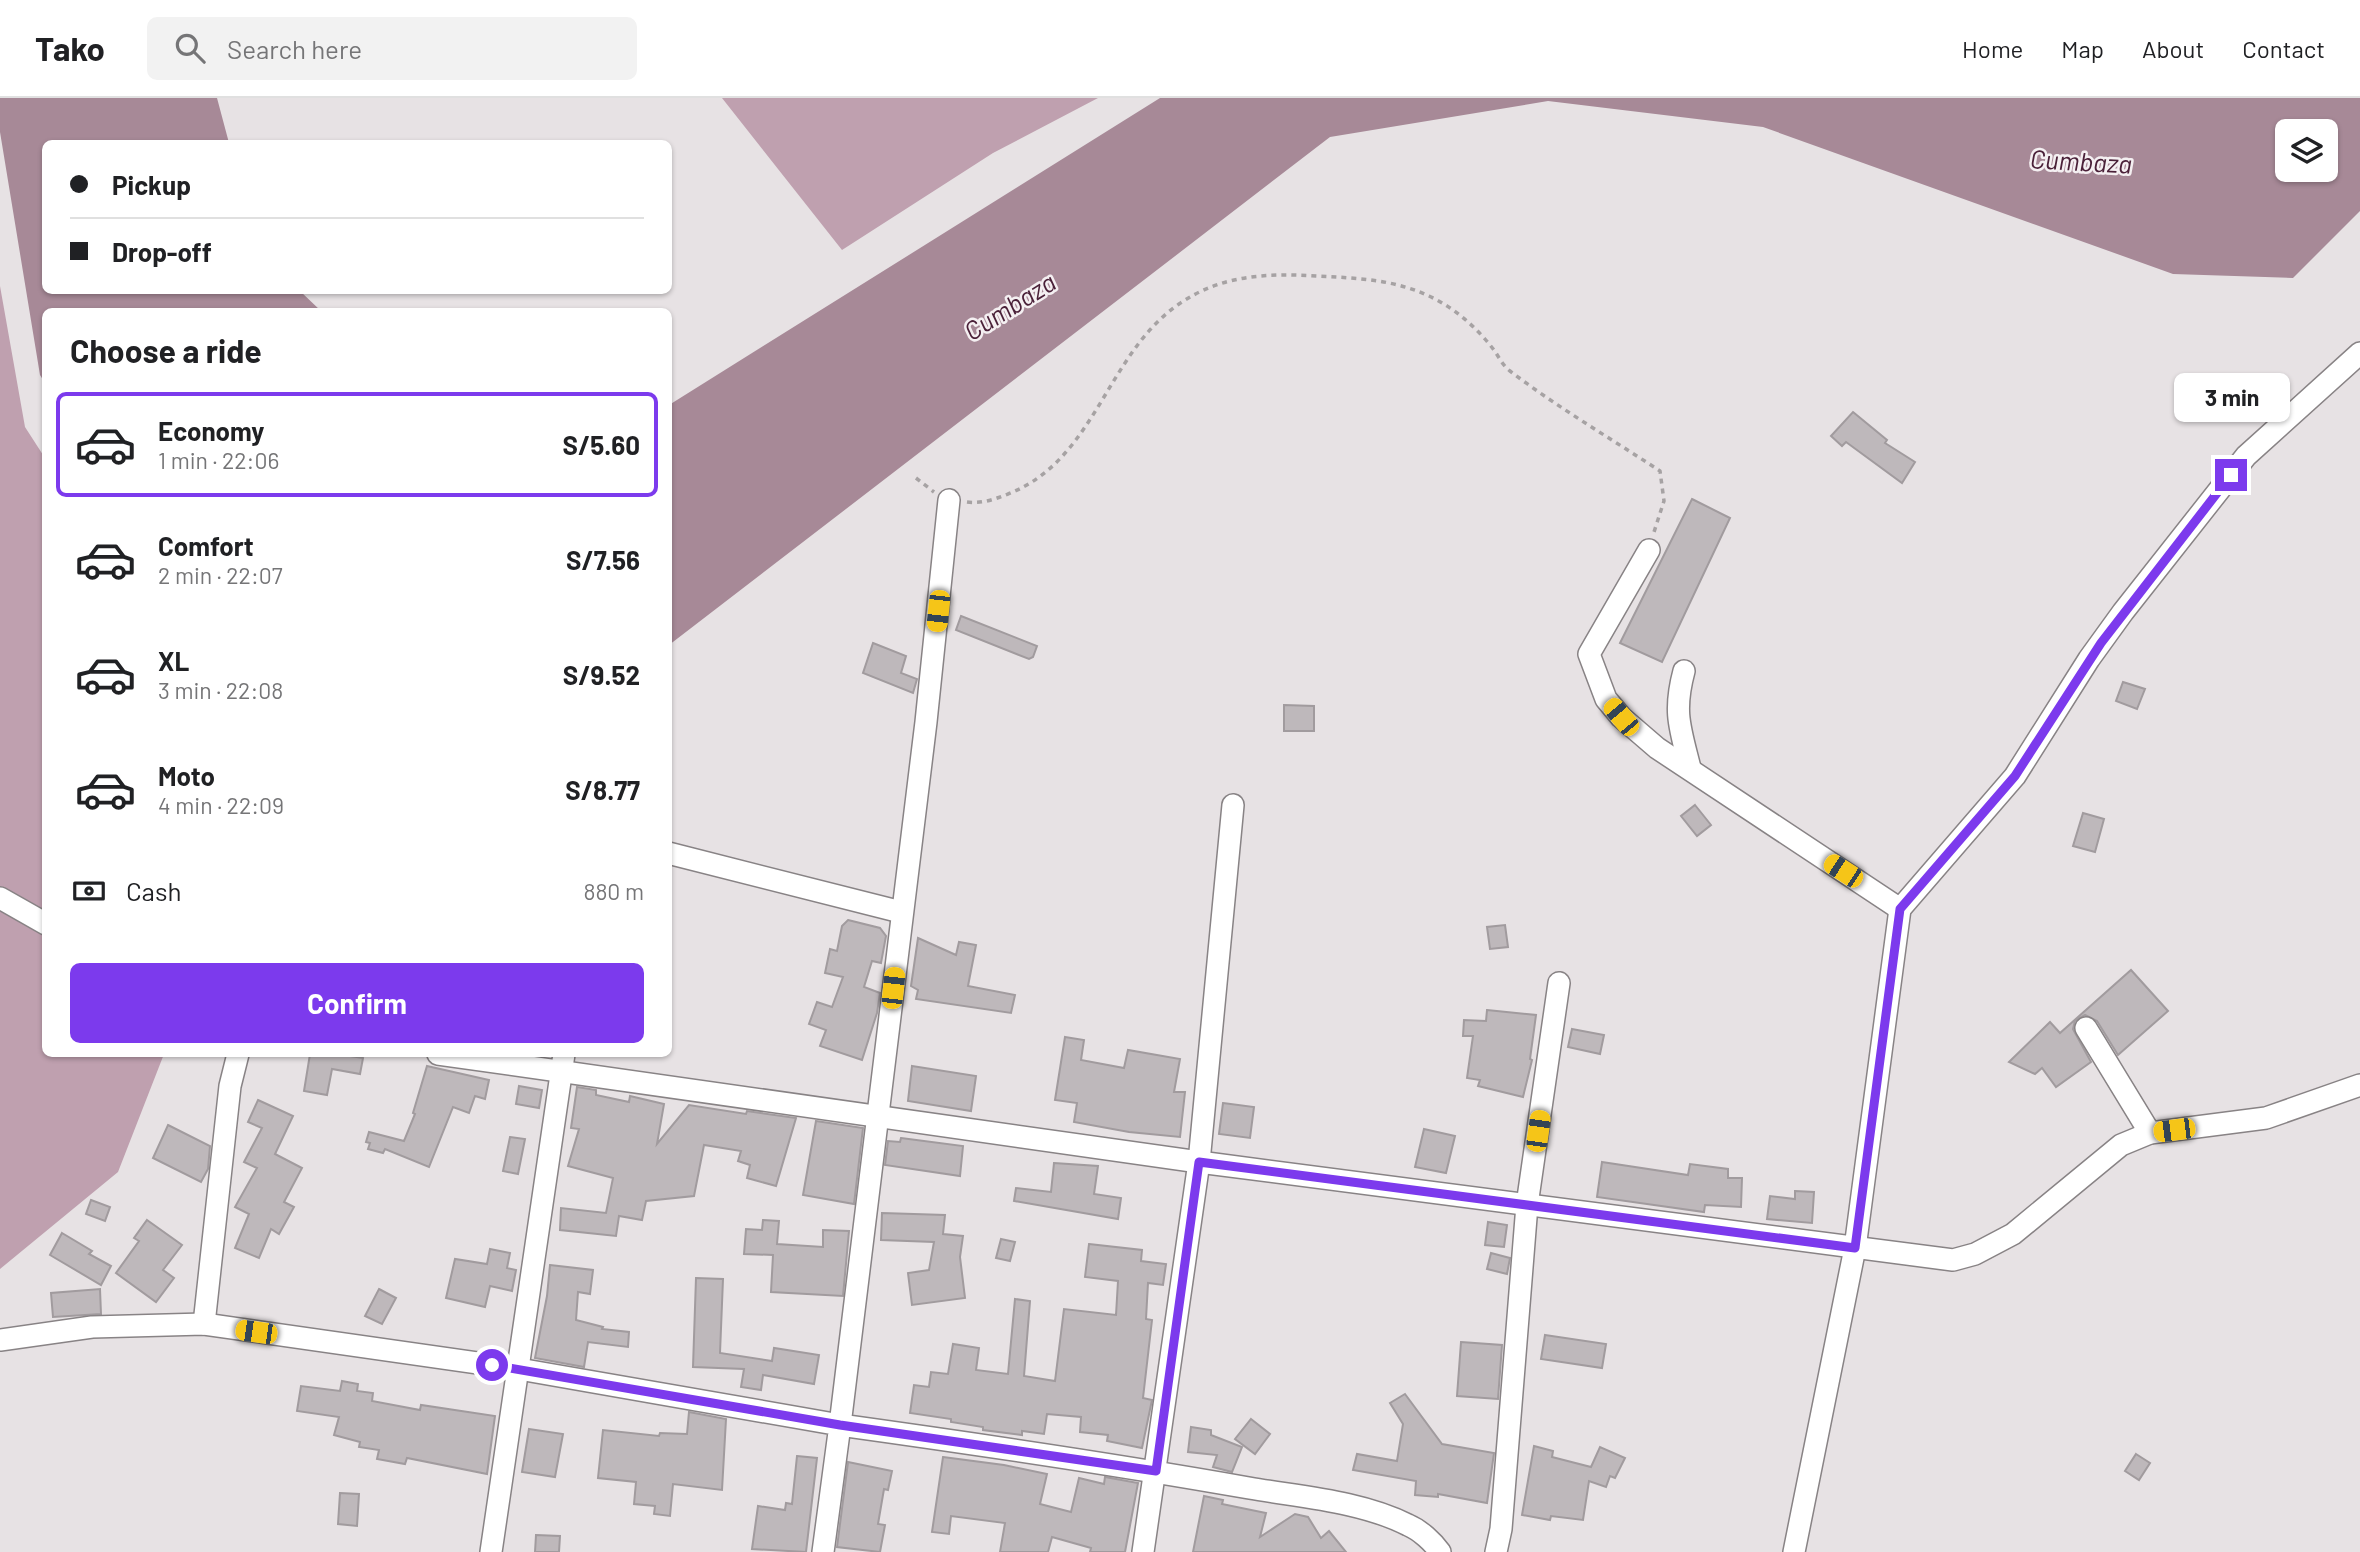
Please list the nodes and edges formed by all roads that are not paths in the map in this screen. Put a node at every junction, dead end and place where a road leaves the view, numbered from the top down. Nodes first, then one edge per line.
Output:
1 (2360, 354) edge
2 (949, 500) road end
3 (1648, 550) road end
4 (1684, 671) dead end
5 (1690, 768) junction
6 (1233, 805) dead end
7 (672, 854) edge
8 (0, 898) edge
9 (1900, 909) junction
10 (901, 912) junction
11 (42, 922) edge
12 (1559, 983) dead end
13 (2086, 1028) dead end
14 (237, 1057) edge
15 (484, 1057) edge
16 (562, 1062) edge
17 (2360, 1085) edge
18 (879, 1115) junction
19 (2150, 1133) junction
20 (1199, 1162) junction
21 (1527, 1205) junction
22 (1855, 1248) junction
23 (204, 1324) junction
24 (0, 1340) edge
25 (519, 1369) junction
26 (840, 1425) junction
27 (1156, 1471) junction
28 (491, 1552) edge
29 (822, 1552) edge
30 (1143, 1552) edge
31 (1440, 1552) edge
32 (1496, 1552) edge
33 (1794, 1552) edge

1 - 9 street
2 - 10 street
3 - 5 street
4 - 5 street
5 - 9 street
6 - 20 street
7 - 10 street
8 - 11 street
9 - 22 street
10 - 18 street
12 - 21 street
13 - 19 street
14 - 23 street
15 - 16 street
16 - 18 street
16 - 25 street
17 - 19 street
18 - 20 street
18 - 26 street
19 - 22 street
20 - 21 street
20 - 27 street
21 - 22 street
21 - 32 street
22 - 33 street
23 - 24 street
23 - 25 street
25 - 26 street
25 - 28 street
26 - 27 street
26 - 29 street
27 - 30 street
27 - 31 street

